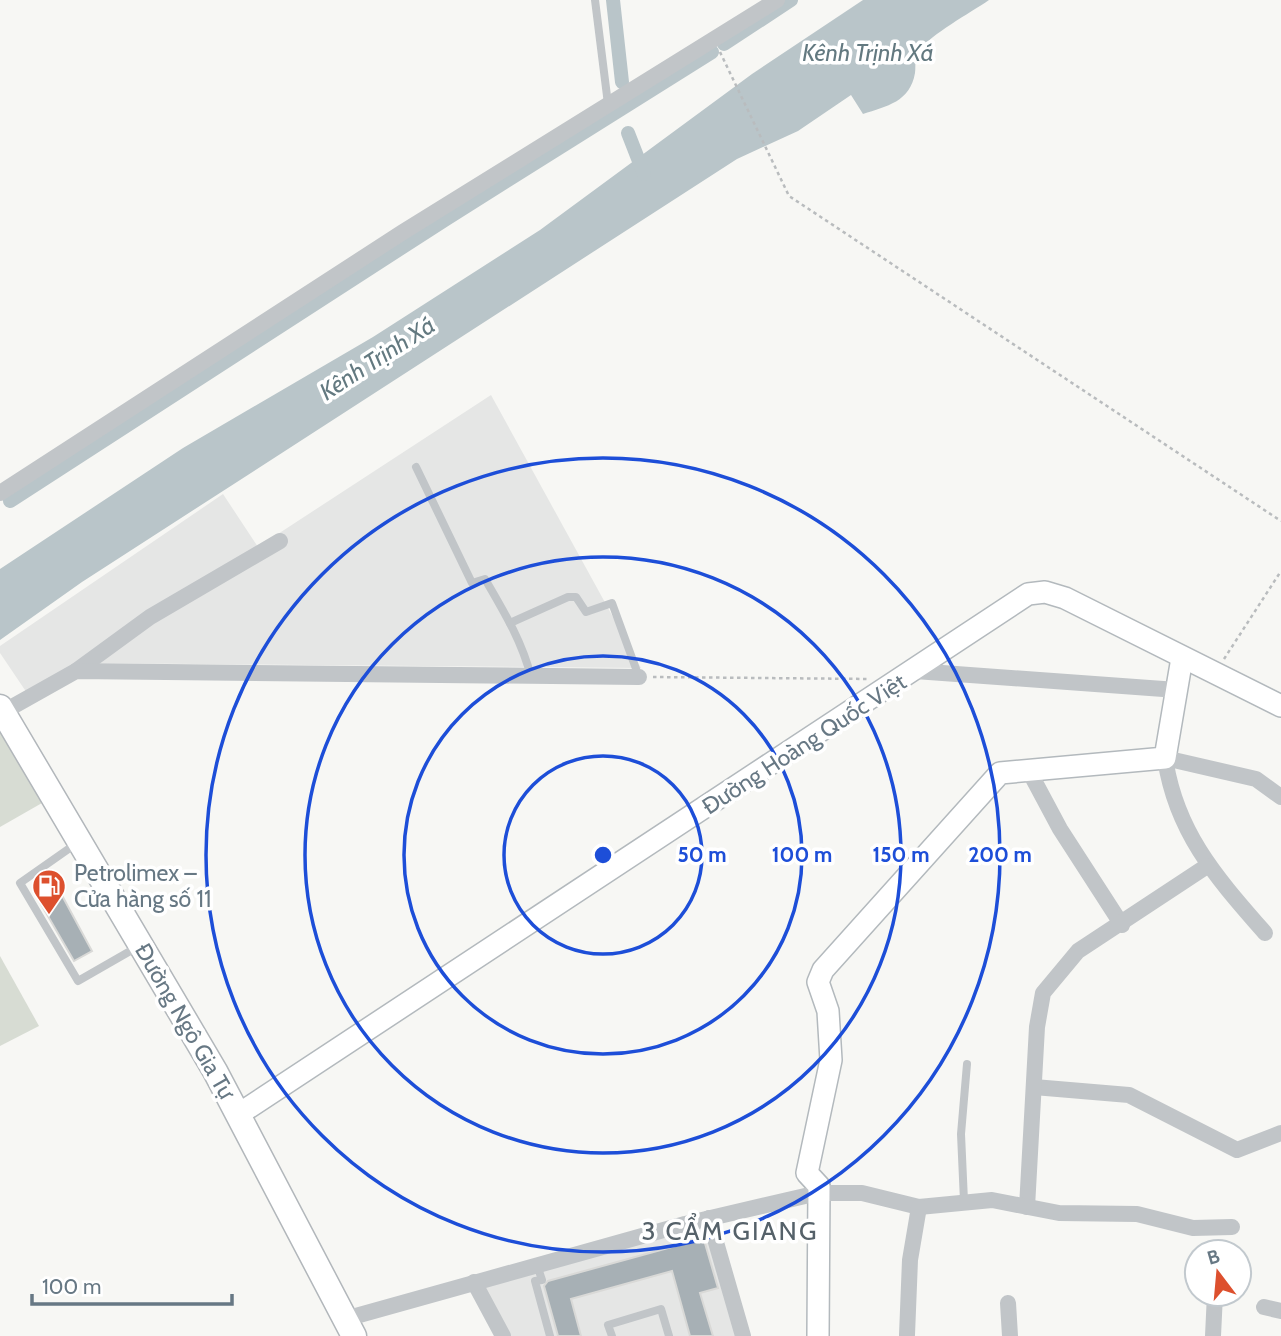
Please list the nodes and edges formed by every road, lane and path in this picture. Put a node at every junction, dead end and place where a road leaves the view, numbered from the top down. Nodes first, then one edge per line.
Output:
1 (596, 0) edge
2 (777, 0) edge
3 (715, 41) junction
4 (608, 104) junction
5 (416, 467) dead end
6 (0, 493) edge
7 (1281, 521) edge
8 (281, 541) dead end
9 (1281, 571) edge
10 (510, 623) junction
11 (1182, 658) junction
12 (76, 671) junction
13 (915, 671) junction
14 (1215, 673) junction
15 (531, 677) junction
16 (639, 677) junction
17 (888, 688) junction
18 (1177, 690) junction
19 (1281, 706) edge
20 (2, 709) edge
21 (1165, 758) junction
22 (1029, 771) junction
23 (1281, 797) edge
24 (79, 841) junction
25 (1207, 866) junction
26 (1122, 925) junction
27 (1265, 933) dead end
28 (141, 945) junction
29 (967, 1064) dead end
30 (1034, 1087) junction
31 (239, 1114) junction
32 (1281, 1132) edge
33 (818, 1193) junction
34 (964, 1201) junction
35 (919, 1207) junction
36 (1027, 1207) junction
37 (709, 1218) junction
38 (1232, 1227) dead end
39 (537, 1265) junction
40 (474, 1282) junction
41 (1008, 1303) dead end
42 (1264, 1307) dead end
43 (1214, 1308) edge
44 (1281, 1311) edge
45 (350, 1327) edge
46 (907, 1335) edge
47 (503, 1336) edge
48 (550, 1336) edge
49 (612, 1336) edge
50 (669, 1336) edge
51 (743, 1336) edge
52 (818, 1336) edge
53 (1010, 1336) edge
54 (1213, 1336) edge

1 - 4 lane
2 - 3 street
3 - 4 street
3 - 7 path
4 - 6 street
5 - 10 lane
8 - 12 street
9 - 14 path
10 - 15 lane
10 - 16 lane
11 - 13 street, Đường Hoàng Quốc Việt
11 - 14 street, Đường Hoàng Quốc Việt
11 - 18 street
12 - 15 street
12 - 20 street
13 - 17 street, Đường Hoàng Quốc Việt
13 - 18 street
14 - 19 street, Đường Hoàng Quốc Việt
15 - 16 street
16 - 17 path
17 - 31 street, Đường Hoàng Quốc Việt
18 - 21 street
20 - 24 main road, Đường Ngô Gia Tự
21 - 22 street
21 - 23 street
21 - 25 street
22 - 26 street
22 - 33 street
24 - 28 main road, Đường Ngô Gia Tự
24 - 28 lane
25 - 26 street
25 - 27 street
26 - 30 street
28 - 31 main road, Đường Ngô Gia Tự
29 - 34 lane
30 - 32 street
30 - 36 street
31 - 45 main road, Đường Ngô Gia Tự
33 - 35 street
33 - 37 street
33 - 52 street
34 - 35 street
34 - 36 street
35 - 46 street
36 - 38 street
37 - 39 street
37 - 51 street
39 - 40 street
39 - 48 lane
40 - 45 street
40 - 47 street
41 - 53 street
42 - 44 street
43 - 54 street
49 - 50 lane

